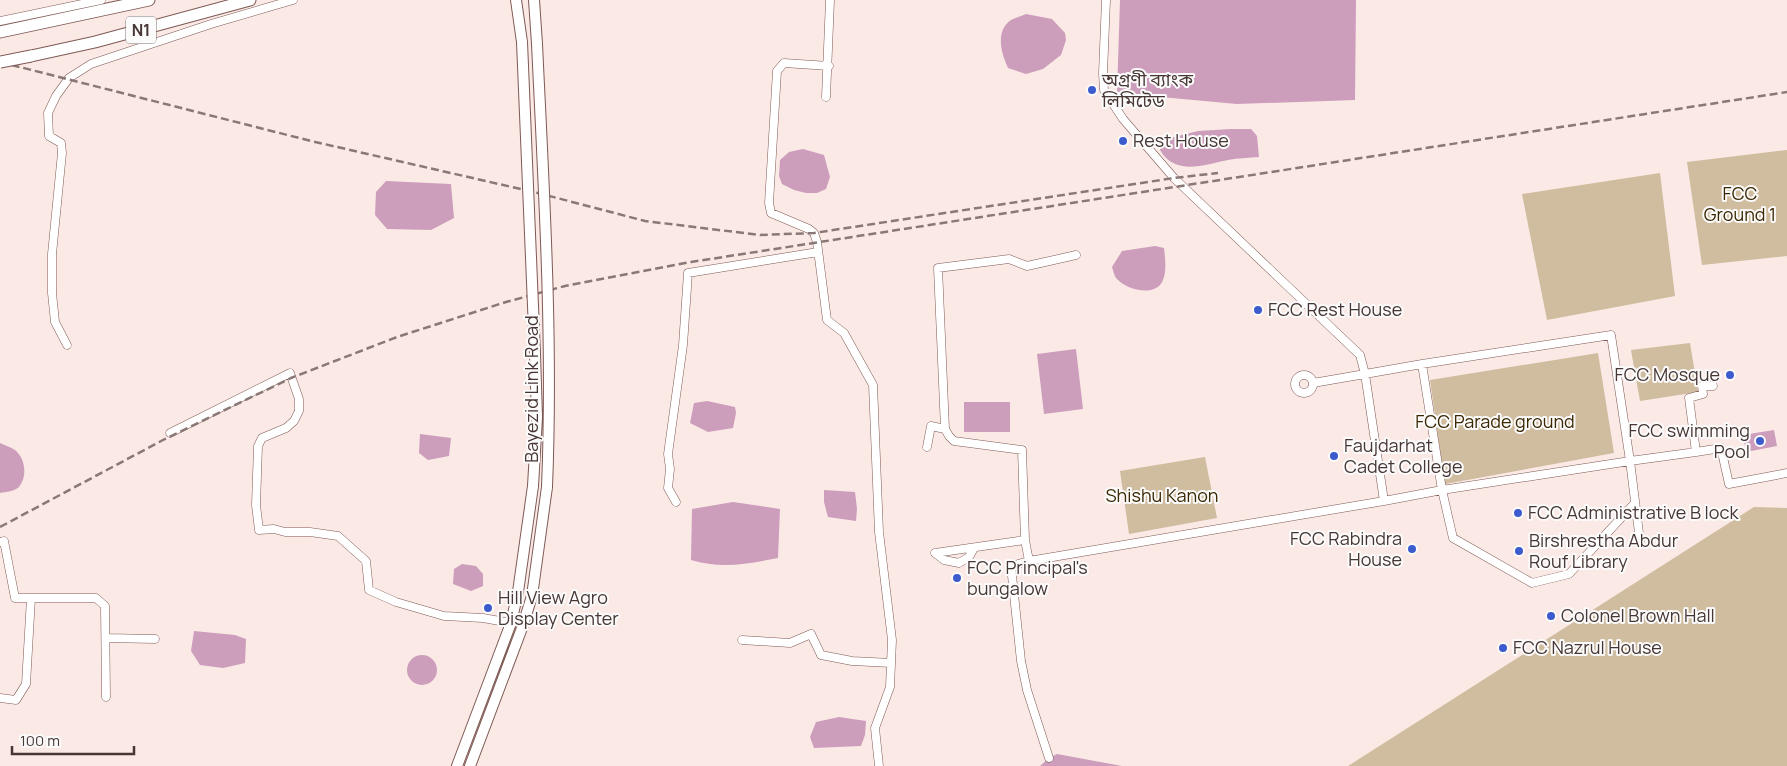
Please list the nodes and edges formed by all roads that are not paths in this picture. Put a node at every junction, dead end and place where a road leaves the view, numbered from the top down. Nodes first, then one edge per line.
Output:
1 (101, 0) edge
2 (149, 0) edge
3 (250, 0) edge
4 (293, 0) edge
5 (517, 0) edge
6 (534, 0) edge
7 (830, 0) edge
8 (1106, 0) edge
9 (0, 21) edge
10 (0, 32) edge
11 (0, 62) edge
12 (829, 66) junction
13 (826, 96) dead end
14 (818, 252) junction
15 (1076, 255) dead end
16 (67, 344) dead end
17 (1422, 364) junction
18 (1365, 374) junction
19 (1312, 383) dead end
20 (1713, 386) dead end
21 (945, 429) junction
22 (170, 433) dead end
23 (927, 446) dead end
24 (1696, 452) junction
25 (1630, 461) junction
26 (1787, 473) edge
27 (1442, 490) junction
28 (1384, 501) junction
29 (676, 502) dead end
30 (1634, 504) junction
31 (1025, 540) junction
32 (1640, 541) dead end
33 (0, 542) edge
34 (974, 548) dead end
35 (1029, 560) junction
36 (31, 598) junction
37 (510, 623) junction
38 (106, 638) junction
39 (155, 640) dead end
40 (742, 640) dead end
41 (891, 663) junction
42 (106, 696) dead end
43 (0, 698) edge
44 (1049, 758) dead end
45 (457, 766) edge
46 (470, 766) edge
47 (879, 766) edge

1 - 9 street
2 - 10 highway, N1
3 - 11 highway, N1, bridge
4 - 16 street
5 - 37 main road, Bayezid Link Road, bridge
6 - 46 main road, Bayezid Link Road, bridge
7 - 12 street
8 - 18 street
12 - 13 street
12 - 14 street
14 - 29 street
14 - 41 street
15 - 21 street
17 - 18 street
17 - 25 street
17 - 27 street
18 - 19 street
18 - 28 street
20 - 24 street
21 - 23 street
21 - 31 street
22 - 37 street
24 - 25 street
24 - 26 street
25 - 27 street
25 - 30 street
27 - 28 street
27 - 30 street
28 - 35 street
30 - 32 street
31 - 34 street
31 - 35 street
33 - 36 street
35 - 44 street
36 - 38 street
36 - 43 street
37 - 45 main road, Bayezid Link Road
38 - 39 street
38 - 42 street
40 - 41 street
41 - 47 street

